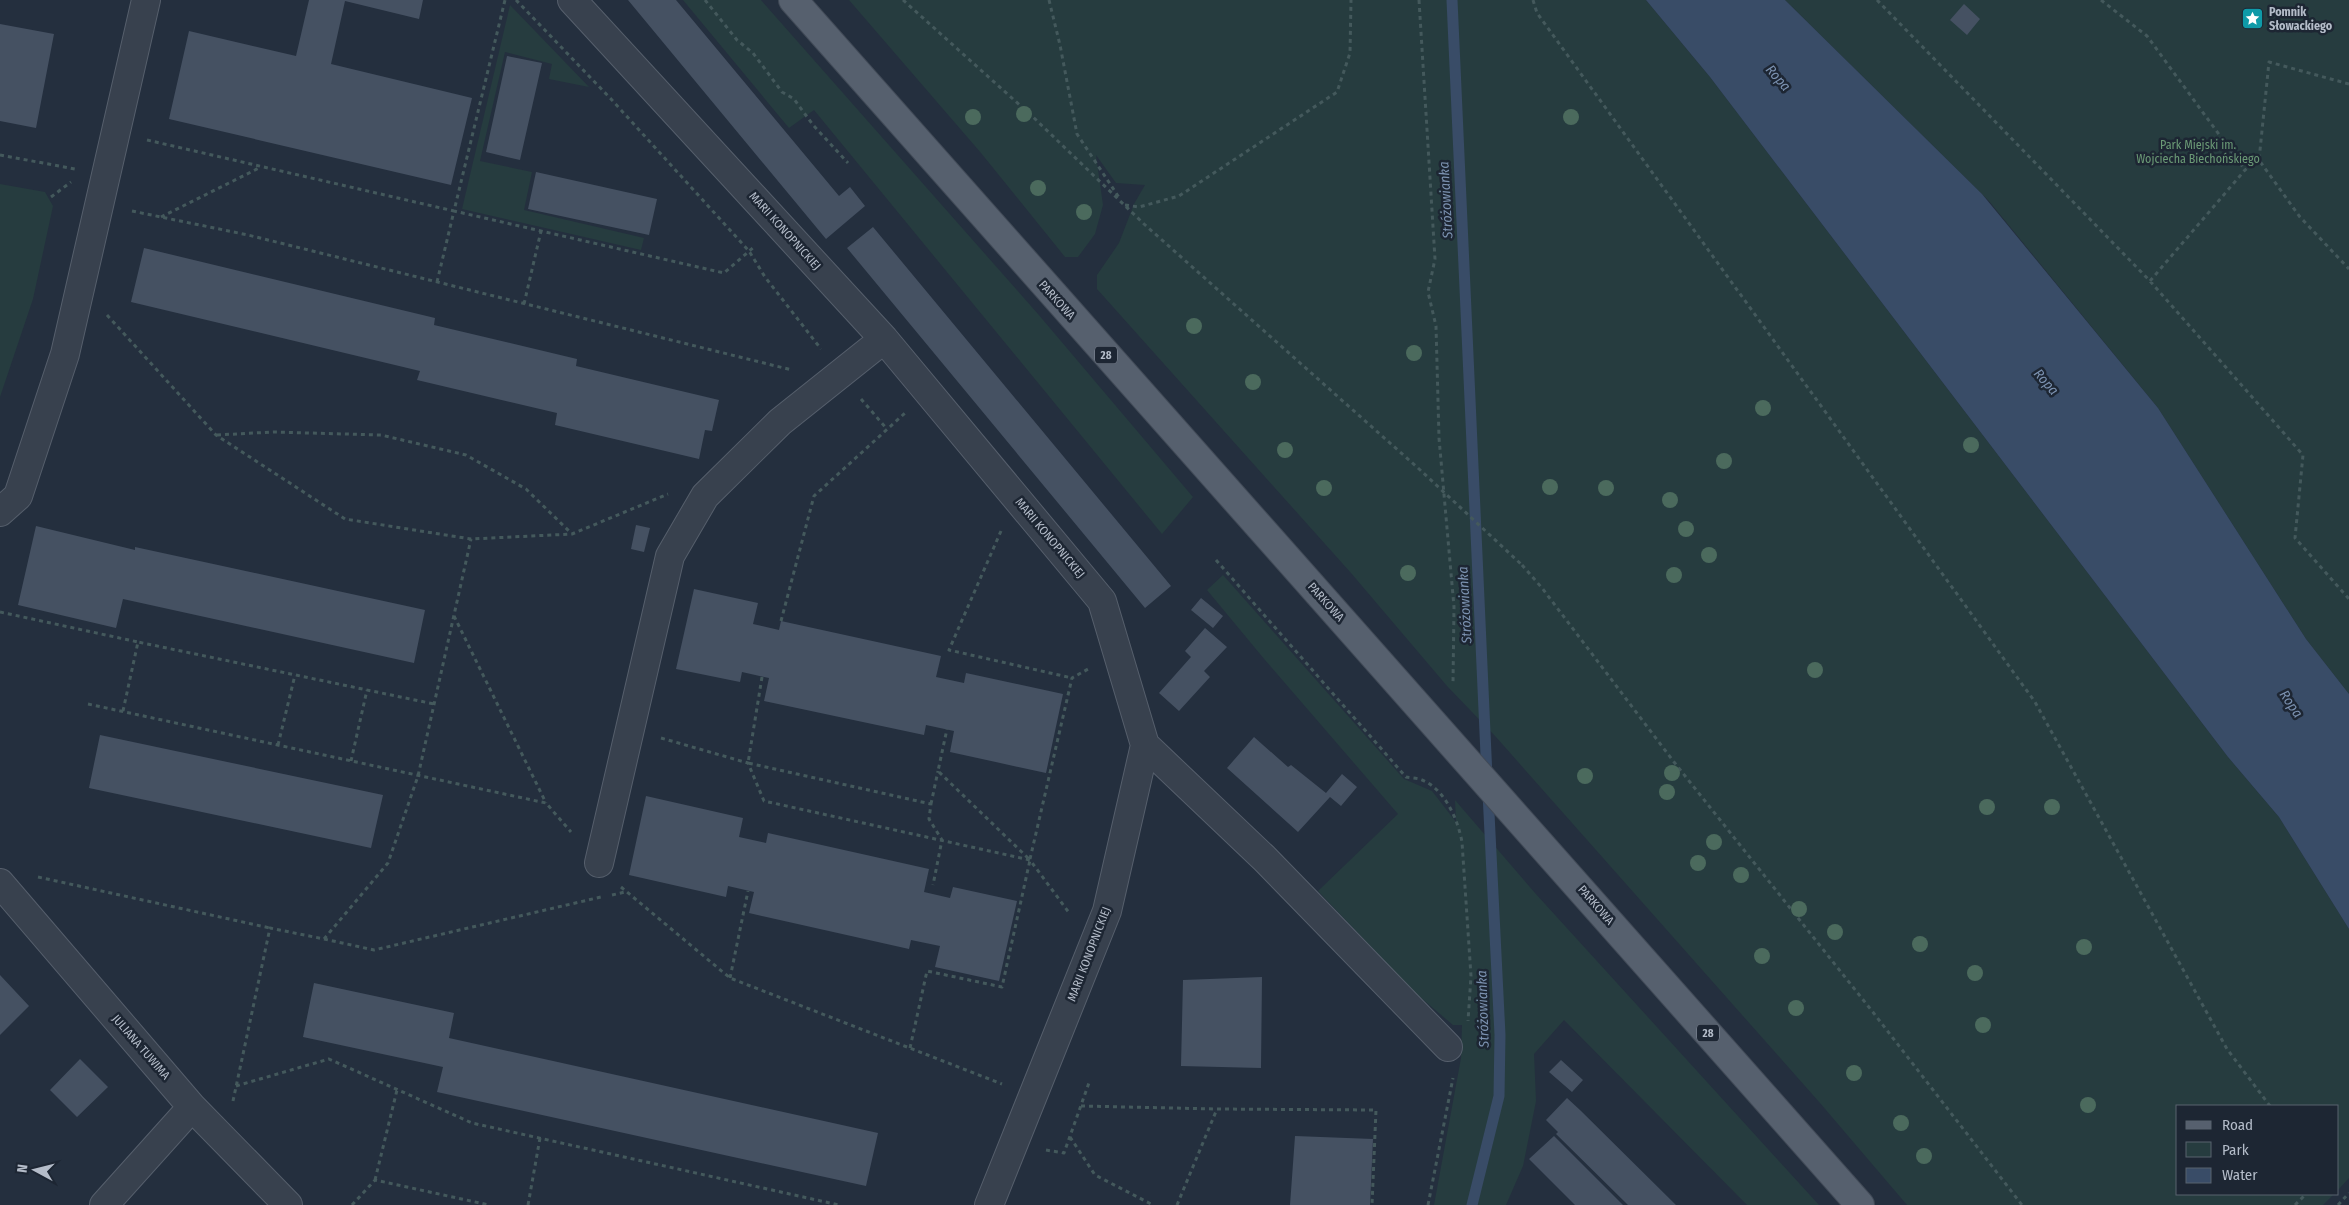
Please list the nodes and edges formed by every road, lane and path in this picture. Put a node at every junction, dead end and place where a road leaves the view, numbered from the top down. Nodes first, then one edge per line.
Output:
1 (146, 0) edge
2 (505, 0) edge
3 (516, 0) edge
4 (572, 0) edge
5 (705, 0) edge
6 (793, 0) edge
7 (903, 0) edge
8 (1049, 0) edge
9 (1351, 0) edge
10 (1419, 0) edge
11 (1533, 0) edge
12 (1876, 0) edge
13 (2101, 0) edge
14 (2349, 84) edge
15 (116, 133) junction
16 (0, 155) edge
17 (2258, 160) junction
18 (848, 163) dead end
19 (262, 167) junction
20 (2245, 170) junction
21 (106, 175) junction
22 (100, 204) junction
23 (1124, 205) junction
24 (454, 211) junction
25 (161, 217) junction
26 (779, 225) junction
27 (541, 231) junction
28 (750, 251) junction
29 (2349, 269) edge
30 (2150, 281) junction
31 (437, 282) junction
32 (81, 287) junction
33 (524, 304) junction
34 (884, 339) junction
35 (836, 377) junction
36 (927, 392) junction
37 (887, 429) junction
38 (216, 434) junction
39 (673, 491) dead end
40 (1016, 497) junction
41 (0, 512) edge
42 (572, 534) junction
43 (471, 540) junction
44 (1216, 560) dead end
45 (2349, 599) edge
46 (0, 612) edge
47 (454, 616) junction
48 (781, 621) dead end
49 (138, 642) junction
50 (1118, 654) junction
51 (295, 675) junction
52 (762, 677) dead end
53 (1072, 678) junction
54 (1453, 684) dead end
55 (366, 690) junction
56 (434, 704) junction
57 (123, 711) dead end
58 (947, 729) dead end
59 (658, 737) dead end
60 (278, 745) dead end
61 (1145, 745) junction
62 (351, 761) dead end
63 (748, 763) junction
64 (938, 771) junction
65 (546, 803) dead end
66 (931, 804) junction
67 (942, 840) junction
68 (1030, 860) junction
69 (599, 863) dead end
70 (29, 875) dead end
71 (0, 883) edge
72 (933, 885) dead end
73 (748, 890) dead end
74 (625, 892) dead end
75 (270, 928) junction
76 (324, 939) junction
77 (1093, 946) junction
78 (730, 978) dead end
79 (1468, 1026) dead end
80 (1448, 1047) joint
81 (910, 1048) dead end
82 (1090, 1080) dead end
83 (236, 1086) junction
84 (397, 1090) junction
85 (2269, 1105) edge
86 (1081, 1106) junction
87 (192, 1107) junction
88 (1217, 1109) junction
89 (1070, 1137) junction
90 (540, 1138) junction
91 (224, 1140) junction
92 (1038, 1148) dead end
93 (375, 1180) junction
94 (2349, 1193) edge
95 (2305, 1195) edge
96 (825, 1200) junction
97 (104, 1205) edge
98 (288, 1205) edge
99 (352, 1205) edge
100 (489, 1205) edge
101 (528, 1205) edge
102 (824, 1205) edge
103 (839, 1205) edge
104 (989, 1205) edge
105 (1153, 1205) edge
106 (1177, 1205) edge
107 (1372, 1205) edge
108 (1428, 1205) edge
109 (1860, 1205) edge
110 (2022, 1205) edge
111 (2295, 1205) edge
112 (2338, 1205) edge

1 - 15 street
2 - 24 path
3 - 28 path
4 - 26 street, MARII KONOPNICKIEJ
5 - 18 path
6 - 109 main road, PARKOWA / 28
7 - 23 path
8 - 23 path
9 - 23 path
10 - 54 path
11 - 85 path
12 - 30 path
13 - 20 path
14 - 17 path
15 - 19 path
15 - 21 street
16 - 21 path
17 - 20 path
17 - 29 path
19 - 24 path
19 - 25 path
20 - 30 path
21 - 22 street
22 - 25 path
22 - 32 street
23 - 110 path, bridge
24 - 27 path
24 - 31 path
25 - 31 path
26 - 28 path
26 - 34 street, MARII KONOPNICKIEJ
27 - 28 path
27 - 33 path
28 - 35 path
30 - 45 path
31 - 33 path
32 - 38 path
32 - 41 street
33 - 35 path
34 - 35 street
34 - 36 street, MARII KONOPNICKIEJ
35 - 37 path
35 - 69 street
36 - 37 path
36 - 40 street, MARII KONOPNICKIEJ
37 - 48 path
38 - 42 path
38 - 43 path
39 - 42 path
40 - 50 street, MARII KONOPNICKIEJ
40 - 53 path
42 - 43 path
43 - 47 path
44 - 79 path
46 - 49 path
47 - 56 path
47 - 65 path
49 - 51 path
49 - 57 path
50 - 53 path
50 - 61 street, MARII KONOPNICKIEJ
51 - 55 path
51 - 60 path
52 - 63 path
53 - 68 path
55 - 56 path
55 - 62 path
56 - 76 path
58 - 64 path
59 - 63 path
61 - 77 street, MARII KONOPNICKIEJ
61 - 80 street
63 - 66 path
63 - 67 path
64 - 66 path
64 - 68 path
66 - 67 path
67 - 68 path
67 - 72 path
68 - 77 path
68 - 81 path
70 - 75 path
71 - 87 street, JULIANA TUWIMA
73 - 78 path
74 - 76 path
75 - 76 path
75 - 83 path
77 - 104 street, MARII KONOPNICKIEJ
80 - 108 path
82 - 86 path
83 - 84 path
83 - 91 path
84 - 90 path
84 - 93 path
86 - 88 path
86 - 89 path
87 - 91 street, JULIANA TUWIMA
87 - 97 street
88 - 106 path
88 - 107 path
89 - 92 path
89 - 105 path
90 - 96 path
90 - 101 path
91 - 98 street, JULIANA TUWIMA
93 - 99 path
93 - 100 path
94 - 112 path
95 - 111 path
96 - 102 path
96 - 103 path

